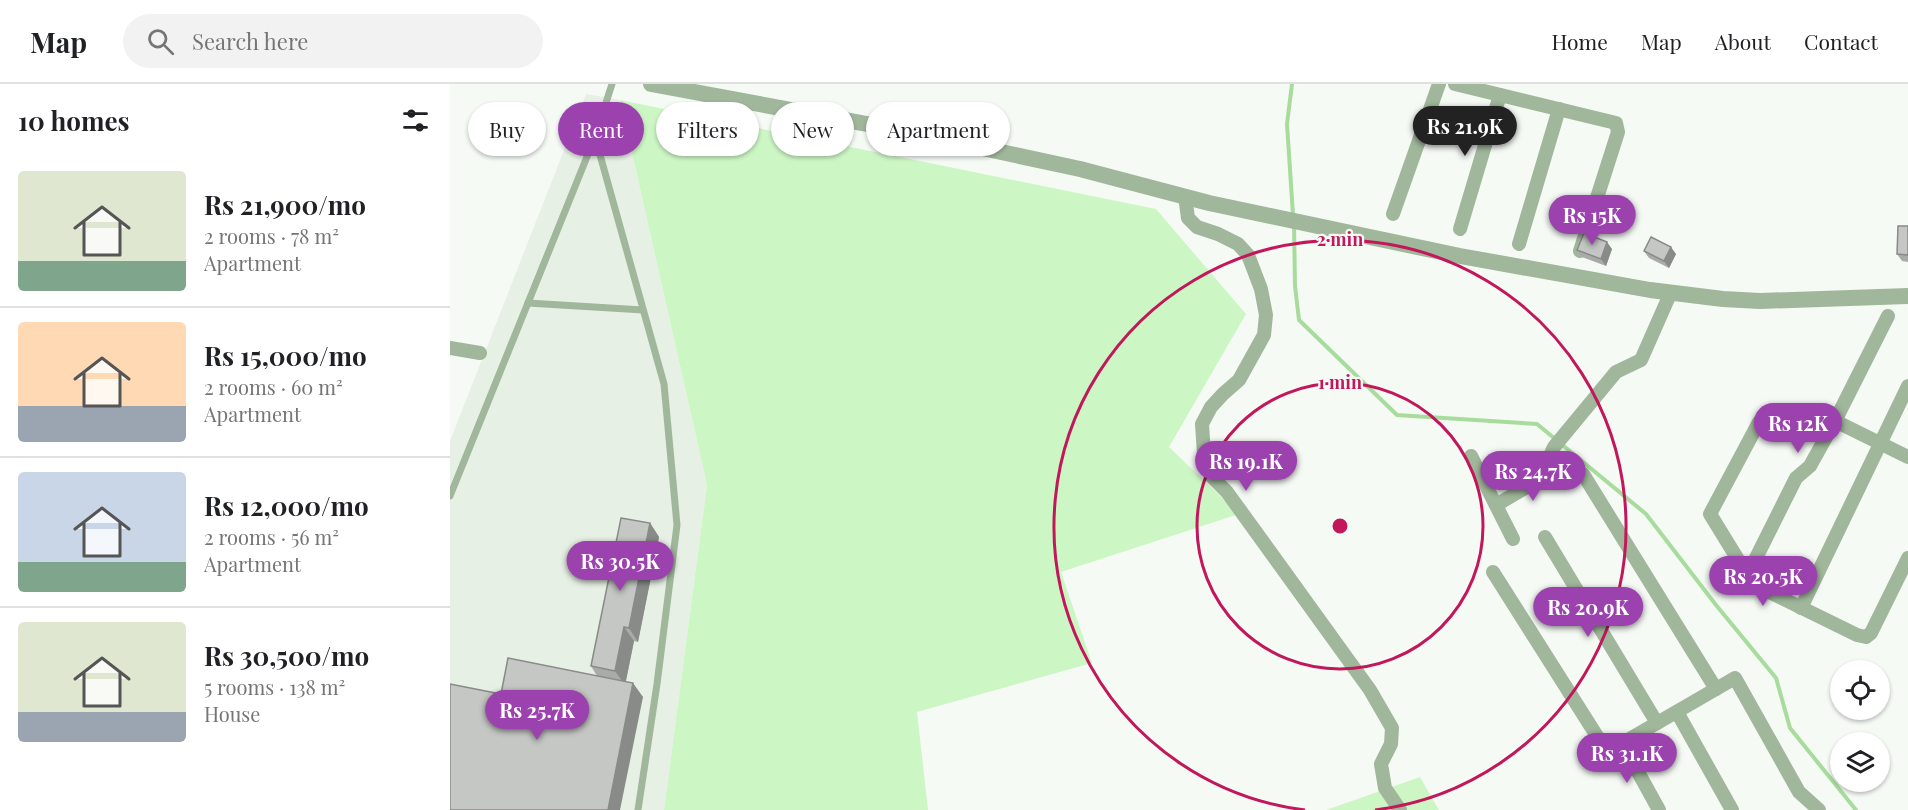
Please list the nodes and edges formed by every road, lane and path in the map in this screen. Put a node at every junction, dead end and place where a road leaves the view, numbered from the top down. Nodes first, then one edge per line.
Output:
1 (612, 84) edge
2 (651, 84) edge
3 (1439, 84) edge
4 (1455, 84) edge
5 (1500, 95) junction
6 (606, 102) edge
7 (1559, 109) junction
8 (587, 156) edge
9 (600, 156) edge
10 (1185, 196) junction
11 (1393, 214) dead end
12 (1460, 229) dead end
13 (1519, 244) dead end
14 (1580, 251) edge
15 (1671, 292) junction
16 (1908, 296) edge
17 (528, 303) junction
18 (644, 310) junction
19 (1888, 316) dead end
20 (450, 348) edge
21 (480, 353) dead end
22 (1908, 386) edge
23 (1835, 421) junction
24 (1759, 422) dead end
25 (1881, 443) junction
26 (1471, 456) dead end
27 (1908, 457) edge
28 (1554, 471) junction
29 (450, 496) edge
30 (1496, 505) junction
31 (1545, 537) dead end
32 (1513, 539) dead end
33 (1908, 558) edge
34 (1492, 572) dead end
35 (1747, 576) junction
36 (1801, 608) junction
37 (1716, 689) junction
38 (1677, 711) junction
39 (1657, 723) junction
40 (1622, 743) junction
41 (639, 810) edge
42 (1400, 810) edge
43 (1659, 810) edge
44 (1734, 810) edge
45 (1742, 810) edge
46 (1819, 810) edge

1 - 6 lane
2 - 10 street
3 - 11 street
4 - 5 street
5 - 7 street
5 - 12 street
7 - 13 street
7 - 14 street
8 - 17 lane
9 - 18 lane
10 - 15 street
10 - 42 street
15 - 16 street
15 - 28 street
17 - 18 lane
17 - 29 lane
18 - 41 lane
19 - 23 street
20 - 21 street
22 - 25 street
23 - 25 street
23 - 35 street
24 - 35 street
25 - 27 street
25 - 36 street
26 - 30 street
28 - 30 street
28 - 37 street
30 - 32 street
31 - 39 street
33 - 36 street
34 - 40 street
35 - 36 street
37 - 38 street
37 - 46 street
38 - 39 street
38 - 44 street
39 - 40 street
40 - 43 street
44 - 45 street

